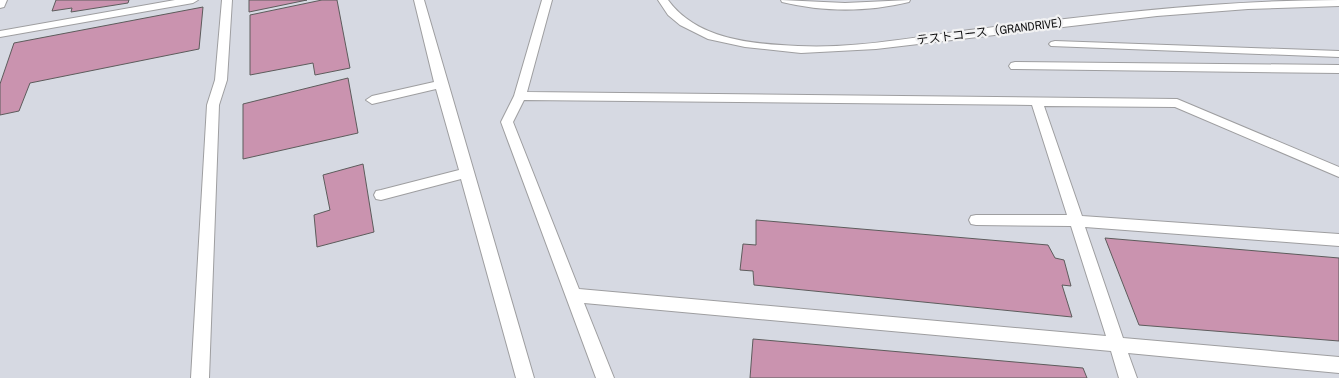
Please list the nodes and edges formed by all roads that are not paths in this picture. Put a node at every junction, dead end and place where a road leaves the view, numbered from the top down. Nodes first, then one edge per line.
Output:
1 (2, 0) edge
2 (193, 0) edge
3 (227, 0) edge
4 (419, 0) edge
5 (547, 0) edge
6 (663, 0) edge
7 (786, 0) edge
8 (905, 0) edge
9 (1339, 3) edge
10 (0, 5) edge
11 (0, 34) edge
12 (1055, 44) dead end
13 (1339, 54) edge
14 (1015, 66) dead end
15 (1339, 70) edge
16 (441, 84) junction
17 (520, 96) junction
18 (372, 100) dead end
19 (1037, 102) junction
20 (1339, 172) edge
21 (466, 173) junction
22 (381, 194) dead end
23 (976, 220) dead end
24 (1076, 221) junction
25 (1339, 240) edge
26 (573, 295) junction
27 (1117, 345) junction
28 (1339, 365) edge
29 (200, 378) edge
30 (525, 378) edge
31 (605, 378) edge
32 (1128, 378) edge

1 - 10 lane
2 - 11 lane
3 - 29 lane
4 - 16 lane
5 - 17 lane
6 - 9 lane, テストコース（GRANDRIVE）
7 - 8 lane
12 - 13 lane
14 - 15 lane
16 - 18 lane
16 - 21 lane
17 - 19 lane
17 - 26 lane
19 - 20 lane
19 - 24 lane
21 - 22 lane
21 - 30 lane
23 - 24 lane
24 - 25 lane
24 - 27 lane
26 - 27 lane
26 - 31 lane
27 - 28 lane
27 - 32 lane

